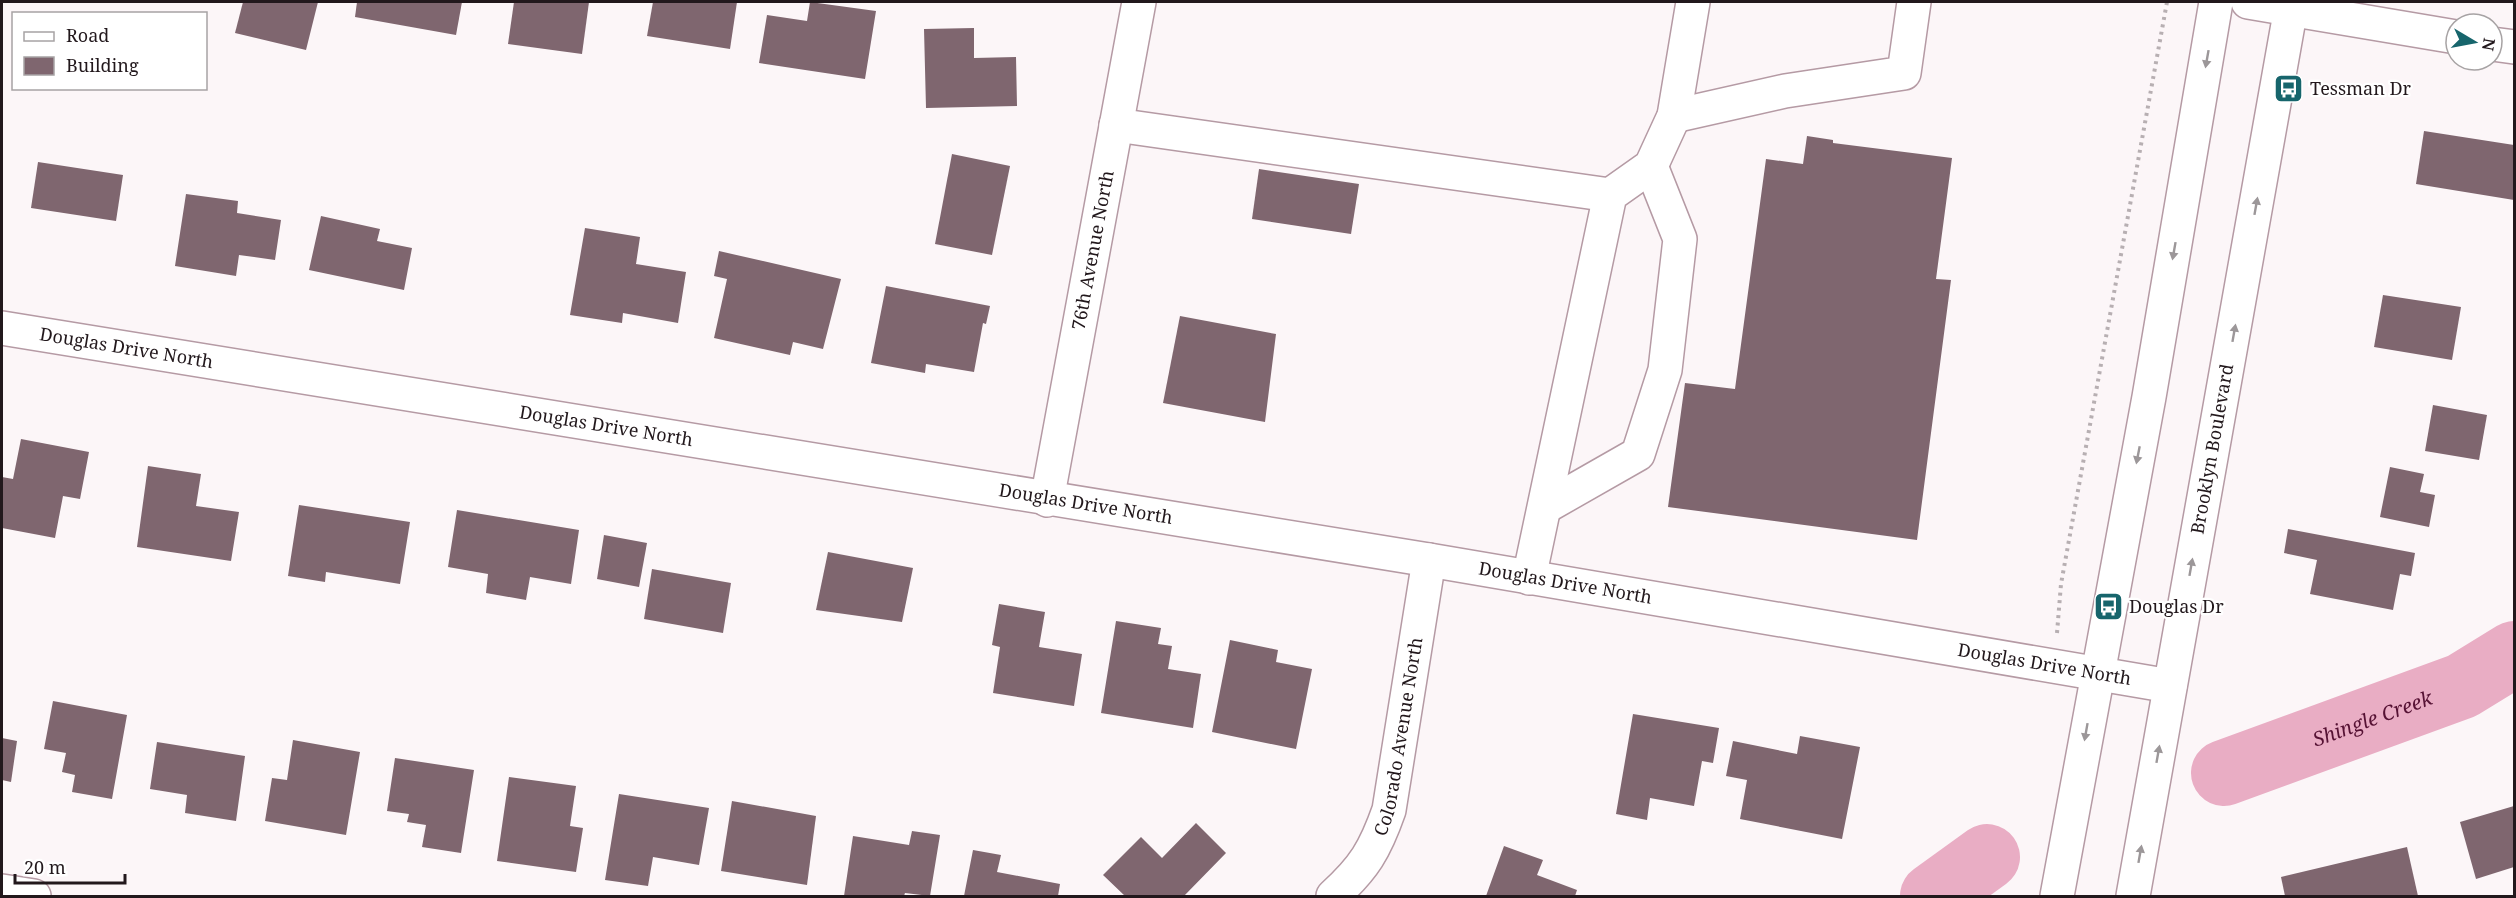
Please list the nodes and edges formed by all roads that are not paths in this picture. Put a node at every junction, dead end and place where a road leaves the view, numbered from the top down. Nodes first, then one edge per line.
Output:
1 (1138, 2) edge
2 (1693, 2) edge
3 (1914, 2) edge
4 (2217, 2) edge
5 (2248, 2) edge
6 (2292, 5) edge
7 (2444, 36) edge
8 (1674, 116) junction
9 (1116, 125) junction
10 (1651, 166) junction
11 (1610, 195) junction
12 (2, 328) edge
13 (1047, 500) junction
14 (1545, 507) junction
15 (1429, 560) junction
16 (1530, 578) junction
17 (2096, 675) junction
18 (2170, 686) junction
19 (2, 891) edge
20 (34, 897) edge
21 (1333, 897) edge
22 (2057, 897) edge
23 (2133, 897) edge

1 - 9 street, 76th Avenue North
2 - 8 street
3 - 8 street
4 -> 17 street
5 - 6 street
6 - 7 street
18 -> 6 street, Brooklyn Boulevard
8 - 10 street
9 - 11 street
9 - 13 street, 76th Avenue North
10 - 11 street
10 - 14 street
11 - 14 street
12 - 13 street, Douglas Drive North
13 - 15 street, Douglas Drive North
14 - 16 street
15 - 16 street, Douglas Drive North
15 - 21 street, Colorado Avenue North
16 - 17 street, Douglas Drive North
17 - 18 street, Douglas Drive North
17 -> 22 street
23 -> 18 street, Brooklyn Boulevard
19 - 20 street

